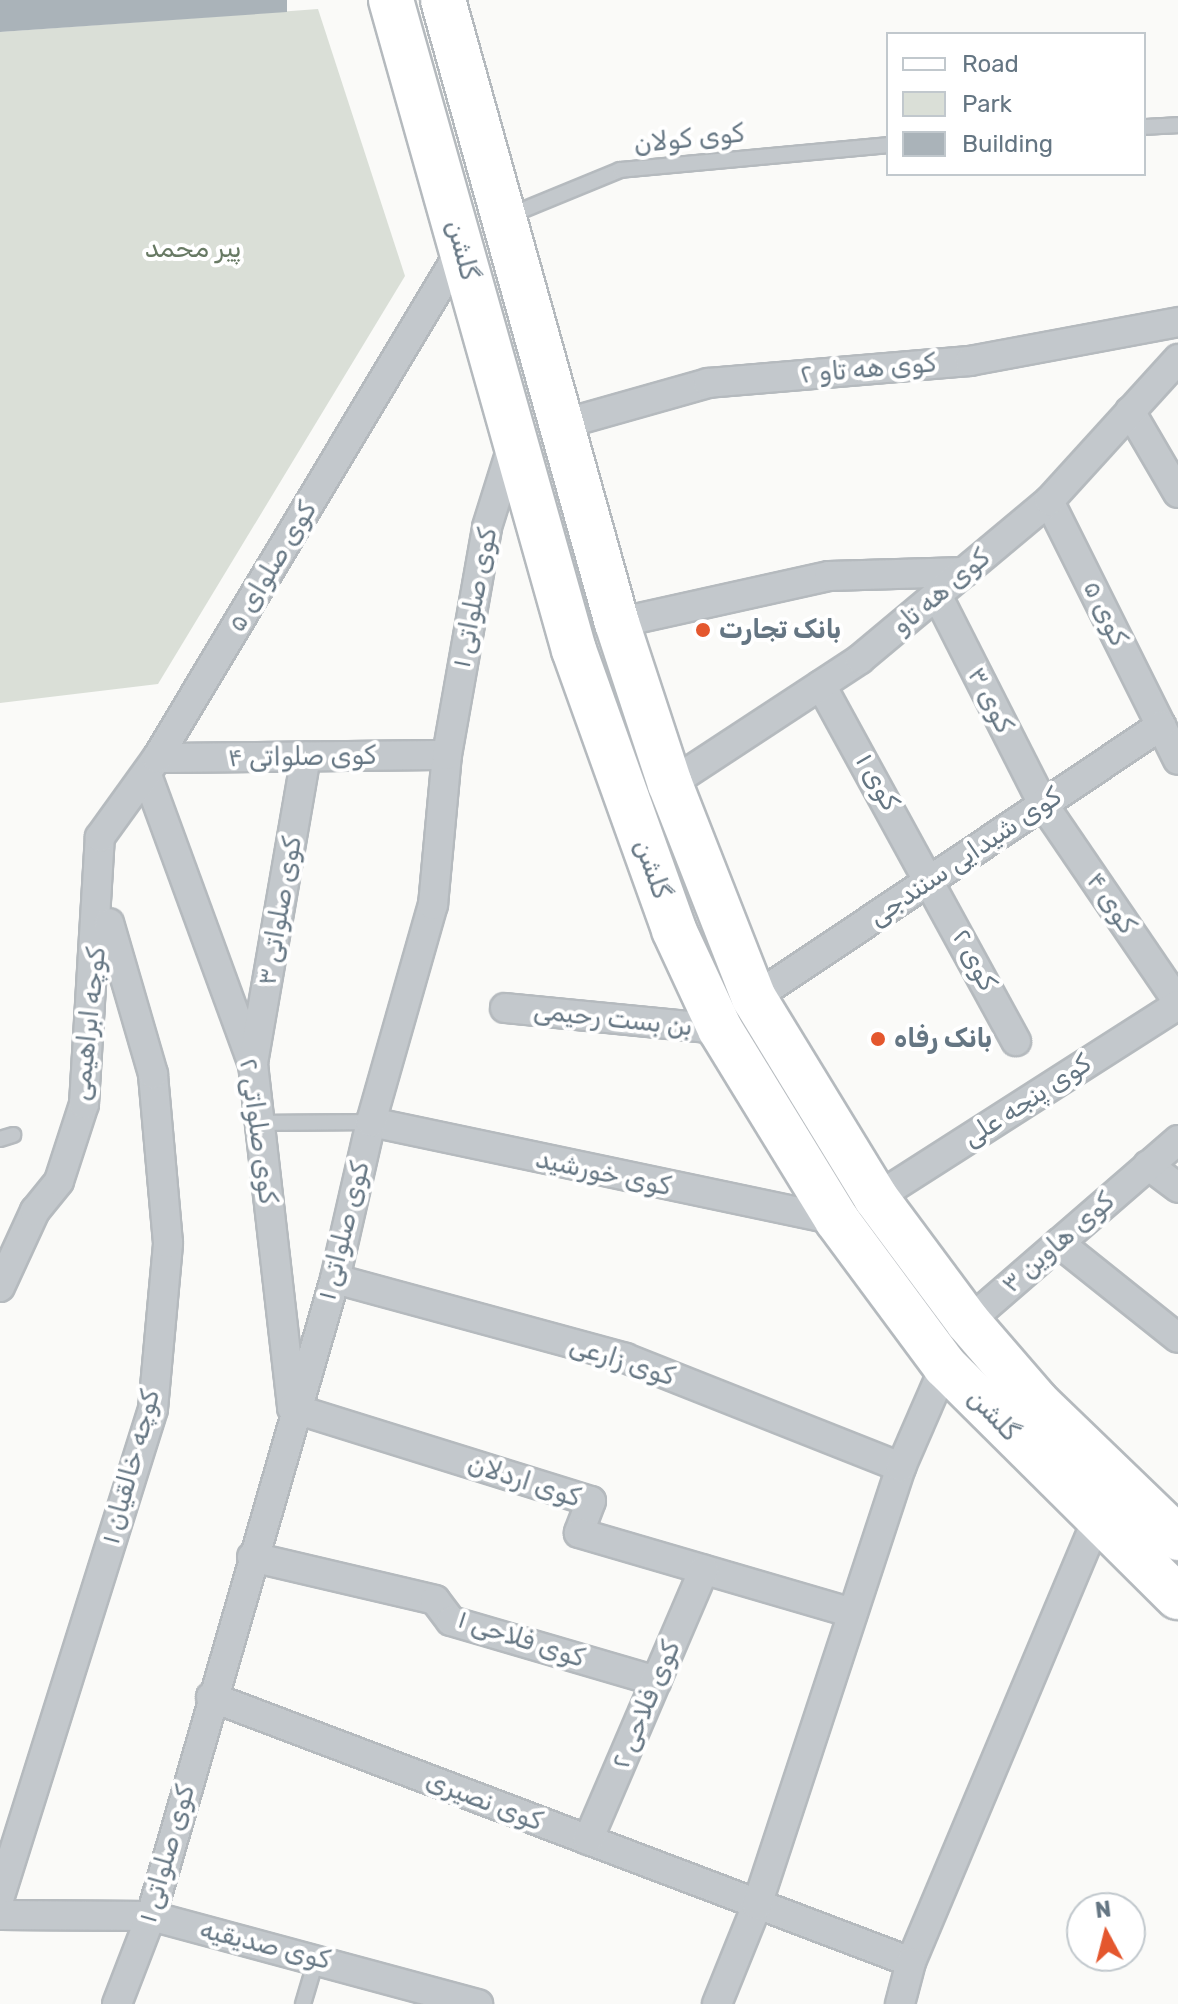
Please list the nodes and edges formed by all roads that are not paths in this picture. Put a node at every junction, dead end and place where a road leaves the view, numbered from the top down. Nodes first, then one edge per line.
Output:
1 (391, 0) edge
2 (443, 0) edge
3 (1178, 125) edge
4 (1146, 127) edge
5 (886, 145) edge
6 (504, 217) junction
7 (462, 249) junction
8 (1178, 322) edge
9 (1178, 359) edge
10 (1130, 411) junction
11 (560, 425) junction
12 (513, 444) junction
13 (1178, 493) edge
14 (1049, 501) junction
15 (965, 572) junction
16 (937, 595) junction
17 (617, 623) junction
18 (821, 685) junction
19 (1169, 723) edge
20 (447, 755) junction
21 (306, 757) junction
22 (1178, 760) edge
23 (152, 766) junction
24 (670, 784) junction
25 (1043, 804) junction
26 (932, 879) junction
27 (102, 886) junction
28 (754, 998) junction
29 (1178, 1004) edge
30 (505, 1008) dead end
31 (720, 1029) junction
32 (1016, 1041) dead end
33 (253, 1064) junction
34 (371, 1122) junction
35 (260, 1123) junction
36 (1178, 1140) edge
37 (1148, 1165) junction
38 (1178, 1188) edge
39 (876, 1198) junction
40 (837, 1220) junction
41 (1059, 1243) junction
42 (335, 1279) junction
43 (0, 1287) edge
44 (968, 1322) junction
45 (1178, 1338) edge
46 (945, 1366) junction
47 (292, 1408) junction
48 (901, 1467) junction
49 (1097, 1520) junction
50 (1178, 1538) edge
51 (252, 1557) junction
52 (704, 1570) junction
53 (1178, 1597) edge
54 (853, 1613) junction
55 (656, 1681) junction
56 (211, 1697) junction
57 (588, 1840) junction
58 (0, 1896) edge
59 (757, 1905) junction
60 (0, 1915) edge
61 (151, 1916) junction
62 (317, 1957) junction
63 (911, 1962) junction
64 (117, 2004) edge
65 (303, 2004) edge
66 (478, 2004) edge
67 (717, 2004) edge
68 (900, 2004) edge

1 - 7 main road, گلشن
2 - 6 main road, گلشن
3 - 4 lane
5 - 6 lane, کوی کولان
6 - 11 main road, گلشن
7 - 12 main road, گلشن
7 - 23 street, کوی صلوای ۵
8 - 11 street, کوی هه تاو ۲
9 - 10 street, کوی هه تاو
10 - 13 street
10 - 14 street, کوی هه تاو
11 - 17 main road, گلشن
12 - 20 street, کوی صلواتی ۱
12 - 31 main road, گلشن
14 - 15 street, کوی هه تاو
14 - 19 street, کوی ۵
15 - 16 street, کوی هه تاو
15 - 17 street
16 - 18 street, کوی هه تاو
16 - 25 street, کوی ۳
17 - 24 main road, گلشن
18 - 24 street, کوی هه تاو
18 - 26 street, کوی ۱
19 - 22 street, کوی ۵
19 - 25 street, کوی شیدایی سنندجی
20 - 21 street, کوی صلواتی ۴
20 - 34 street, کوی صلواتی ۱
21 - 23 street, کوی صلواتی ۴
21 - 33 street, کوی صلواتی ۳
23 - 27 street, کوی صلوای ۵
23 - 33 street, کوی صلواتی ۲
24 - 28 main road, گلشن
25 - 26 street, کوی شیدایی سنندجی
25 - 29 street, کوی ۴
26 - 28 street, کوی شیدایی سنندجی
26 - 32 street, کوی ۲
27 - 43 street, کوچه ابراهیمی
27 - 58 street, کوچه خالقیان ۱
28 - 39 main road, گلشن
29 - 39 street, کوی پنجه علی
30 - 31 street, بن بست رحیمی
31 - 40 main road, گلشن
33 - 35 street, کوی صلواتی ۲
34 - 35 lane
34 - 40 street, کوی خورشید
34 - 42 street, کوی صلواتی ۱
35 - 47 street, کوی صلواتی ۲
36 - 37 street, کوی هاوین ۳
37 - 38 street
37 - 41 street, کوی هاوین ۳
39 - 44 main road, گلشن
40 - 46 main road, گلشن
41 - 44 street, کوی هاوین ۳
41 - 45 street
42 - 47 street, کوی صلواتی ۱
42 - 48 street, کوی زارعی
44 - 50 main road, گلشن
46 - 48 street
46 - 49 main road, گلشن
47 - 51 street, کوی صلواتی ۱
47 - 52 street, کوی اردلان
48 - 54 street
49 - 53 main road, گلشن
49 - 63 street
51 - 55 street, کوی فلاحی ۱
51 - 56 street, کوی صلواتی ۱
52 - 54 street, کوی اردلان
52 - 55 street, کوی فلاحی ۲
54 - 59 street
55 - 57 street, کوی فلاحی ۲
56 - 57 street, کوی نصیری
56 - 61 street, کوی صلواتی ۱
57 - 59 street, کوی نصیری
59 - 63 street, کوی نصیری
59 - 67 street
60 - 61 street, کوی صدیقیه
61 - 62 street, کوی صدیقیه
61 - 64 street, کوی صلواتی ۱
62 - 65 lane
62 - 66 street, کوی صدیقیه
63 - 68 street

